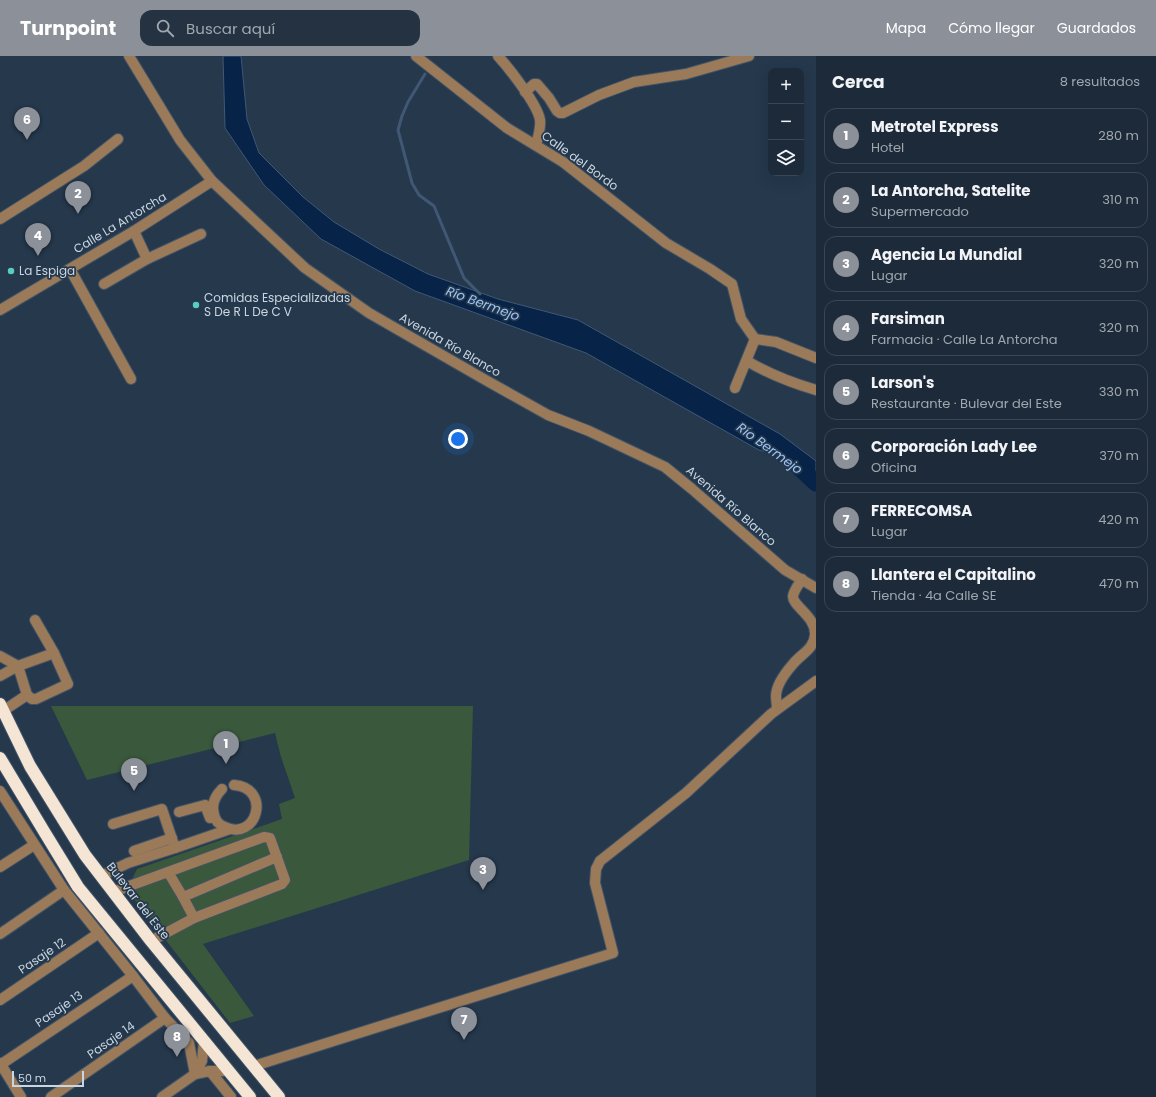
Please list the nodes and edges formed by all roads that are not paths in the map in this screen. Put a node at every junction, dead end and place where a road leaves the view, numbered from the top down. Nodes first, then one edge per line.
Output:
1 (129, 56) edge
2 (416, 56) edge
3 (498, 56) edge
4 (749, 56) edge
5 (525, 92) junction
6 (118, 139) dead end
7 (536, 145) junction
8 (212, 181) junction
9 (0, 220) edge
10 (134, 231) junction
11 (201, 234) dead end
12 (148, 259) junction
13 (70, 269) junction
14 (104, 284) dead end
15 (0, 310) edge
16 (755, 339) junction
17 (816, 358) edge
18 (747, 361) junction
19 (131, 379) dead end
20 (735, 388) dead end
21 (816, 390) edge
22 (802, 579) junction
23 (816, 588) edge
24 (35, 620) dead end
25 (54, 653) junction
26 (0, 656) edge
27 (18, 666) junction
28 (0, 676) edge
29 (816, 681) edge
30 (27, 695) junction
31 (1, 708) edge
32 (777, 709) junction
33 (0, 758) edge
34 (234, 785) dead end
35 (222, 789) dead end
36 (1, 797) edge
37 (179, 812) dead end
38 (113, 824) dead end
39 (230, 829) junction
40 (216, 834) junction
41 (172, 838) junction
42 (34, 844) junction
43 (175, 848) junction
44 (134, 851) dead end
45 (277, 857) junction
46 (0, 867) edge
47 (168, 872) junction
48 (101, 876) junction
49 (64, 890) junction
50 (113, 892) junction
51 (183, 897) junction
52 (194, 918) junction
53 (99, 933) junction
54 (0, 934) edge
55 (151, 941) junction
56 (133, 976) junction
57 (0, 1000) edge
58 (166, 1018) junction
59 (204, 1041) junction
60 (0, 1064) edge
61 (254, 1066) junction
62 (228, 1070) junction
63 (210, 1071) junction
64 (195, 1074) junction
65 (21, 1097) edge
66 (51, 1097) edge
67 (162, 1097) edge
68 (231, 1097) edge
69 (250, 1097) edge
70 (279, 1097) edge

1 - 8 street, Avenida Río Blanco
2 - 7 street, Calle del Bordo
3 - 5 street
4 - 5 street
5 - 7 street
6 - 9 street
7 - 16 street, Calle del Bordo
8 - 10 street, Calle La Antorcha
8 - 22 street, Avenida Río Blanco
10 - 12 street
10 - 13 street, Calle La Antorcha
11 - 12 street
12 - 14 street
13 - 15 street, Calle La Antorcha
13 - 19 street
16 - 17 street
16 - 18 street
18 - 20 street
18 - 21 street
22 - 23 street, Avenida Río Blanco
22 - 32 street
24 - 25 street
25 - 27 street
25 - 30 street
26 - 27 street
27 - 28 street
27 - 30 street
29 - 32 street
30 - 31 street
31 - 48 highway, Bulevar del Este
32 - 61 street
33 - 59 highway
34 - 39 street
35 - 39 street
36 - 42 street
37 - 40 street
38 - 41 street
39 - 40 street
40 - 43 street
41 - 43 street
41 - 44 street
42 - 46 street
42 - 49 street
43 - 48 street
45 - 47 street
45 - 51 street
45 - 52 street
47 - 50 street
47 - 51 street
48 - 50 highway, Bulevar del Este
49 - 53 street
49 - 54 street
50 - 55 highway, Bulevar del Este
51 - 52 street
52 - 55 street
53 - 56 street
53 - 57 street, Pasaje 12
55 - 61 highway, Bulevar del Este
56 - 58 street
56 - 60 street, Pasaje 13
58 - 64 street
58 - 66 street, Pasaje 14
59 - 62 highway
59 - 64 street
60 - 65 street
61 - 70 highway, Bulevar del Este
62 - 63 street
62 - 69 highway
63 - 64 street
63 - 68 street
64 - 67 street

